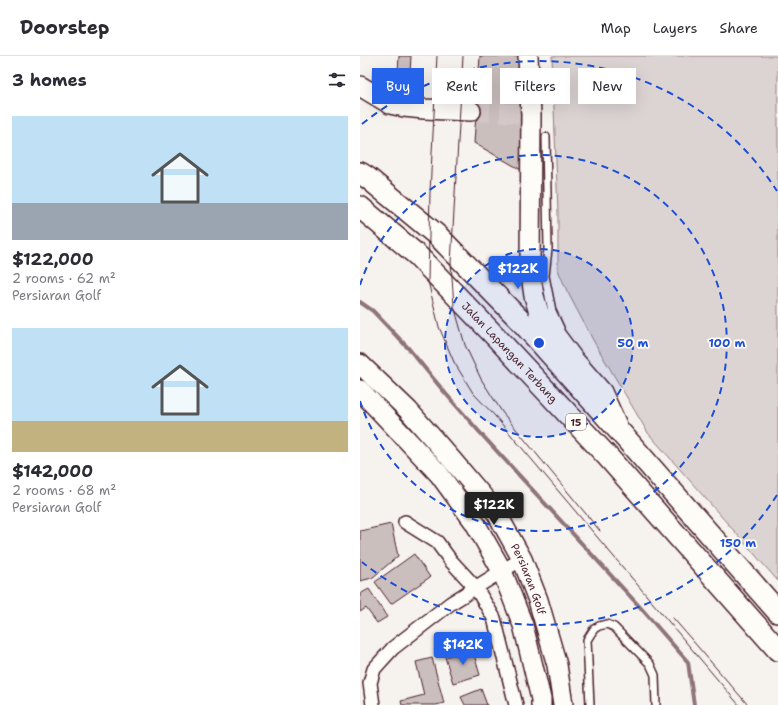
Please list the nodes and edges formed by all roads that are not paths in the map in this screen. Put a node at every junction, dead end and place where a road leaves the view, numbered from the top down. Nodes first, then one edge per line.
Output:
1 (528, 56) edge
2 (360, 86) edge
3 (471, 111) tunnel mouth
4 (546, 137) dead end
5 (360, 173) edge
6 (360, 207) edge
7 (574, 360) junction
8 (360, 364) edge
9 (360, 390) edge
10 (621, 433) junction
11 (405, 522) dead end
12 (522, 559) junction
13 (502, 571) junction
14 (476, 588) junction
15 (778, 612) edge
16 (778, 650) edge
17 (373, 705) edge
18 (516, 705) edge
19 (542, 705) edge
20 (563, 705) edge
21 (590, 705) edge
22 (656, 705) edge

1 - 7 street
2 - 3 street
4 - 7 lane
5 - 10 main road, 15
6 - 16 main road, Jalan Lapangan Terbang / 15
7 - 10 street
8 - 12 street, Persiaran Golf
9 - 13 street, Persiaran Golf
10 - 15 main road, 15
11 - 14 street
12 - 13 street
12 - 20 street, Persiaran Golf
13 - 14 street
13 - 19 street, Persiaran Golf
14 - 17 street
14 - 18 street
21 - 22 lane

